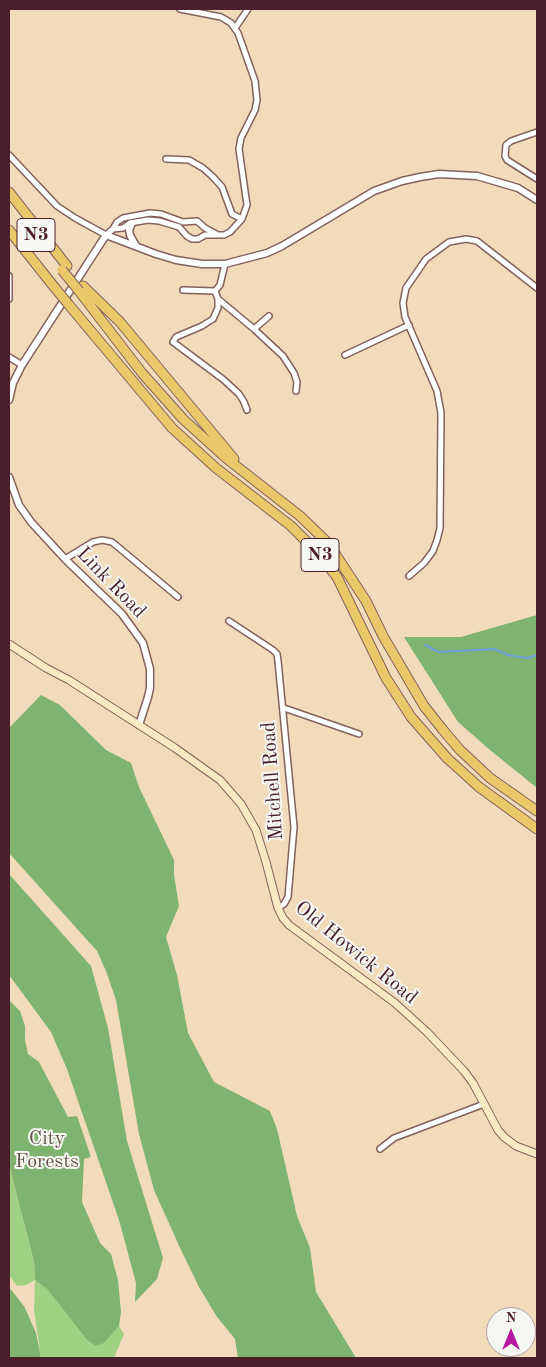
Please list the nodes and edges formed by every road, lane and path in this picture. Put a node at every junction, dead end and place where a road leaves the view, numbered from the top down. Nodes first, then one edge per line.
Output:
1 (180, 9) edge
2 (248, 9) edge
3 (235, 28) junction
4 (537, 132) edge
5 (9, 155) edge
6 (166, 159) dead end
7 (537, 179) edge
8 (9, 192) edge
9 (9, 200) edge
10 (537, 200) edge
11 (242, 219) junction
12 (132, 223) junction
13 (113, 229) junction
14 (9, 230) edge
15 (106, 234) junction
16 (219, 236) junction
17 (136, 246) junction
18 (225, 264) junction
19 (64, 268) junction
20 (9, 276) edge
21 (81, 288) junction
22 (537, 288) edge
23 (183, 290) dead end
24 (215, 291) junction
25 (218, 299) junction
26 (9, 300) edge
27 (269, 316) dead end
28 (408, 325) junction
29 (254, 329) junction
30 (345, 355) dead end
31 (9, 357) edge
32 (22, 365) junction
33 (296, 391) dead end
34 (9, 400) edge
35 (247, 410) dead end
36 (9, 477) edge
37 (261, 485) junction
38 (64, 559) junction
39 (409, 576) dead end
40 (178, 597) dead end
41 (229, 621) dead end
42 (9, 644) edge
43 (284, 708) junction
44 (139, 725) junction
45 (359, 734) dead end
46 (537, 811) edge
47 (537, 829) edge
48 (278, 908) junction
49 (484, 1104) junction
50 (380, 1149) dead end
51 (537, 1154) edge

1 - 3 street
2 - 3 street
3 - 11 street
4 - 7 street
5 - 15 street
6 - 11 street
8 - 19 highway
9 - 19 highway, N3
10 - 18 street
11 - 16 street
12 - 13 street
12 - 16 street
12 - 17 street
13 - 15 street
13 - 16 street
14 - 47 highway, N3, bridge
15 - 17 street
15 - 32 street
17 - 18 street
18 - 24 street
19 - 21 highway, N3, bridge
20 - 26 street
21 - 37 highway
21 - 37 highway, N3
22 - 28 street
23 - 24 street
24 - 25 street
25 - 29 street
25 - 35 street
27 - 29 street
28 - 30 street
28 - 39 street
29 - 33 street
31 - 32 street
32 - 34 street
36 - 38 street, Link Road
37 - 46 highway, N3
38 - 40 street
38 - 44 street, Link Road
41 - 43 street, Mitchell Road
42 - 44 main road, Old Howick Road
43 - 45 street, Mitchell Road
43 - 48 street, Mitchell Road
44 - 48 main road, Old Howick Road
48 - 49 main road, Old Howick Road
49 - 50 street
49 - 51 main road, Old Howick Road

